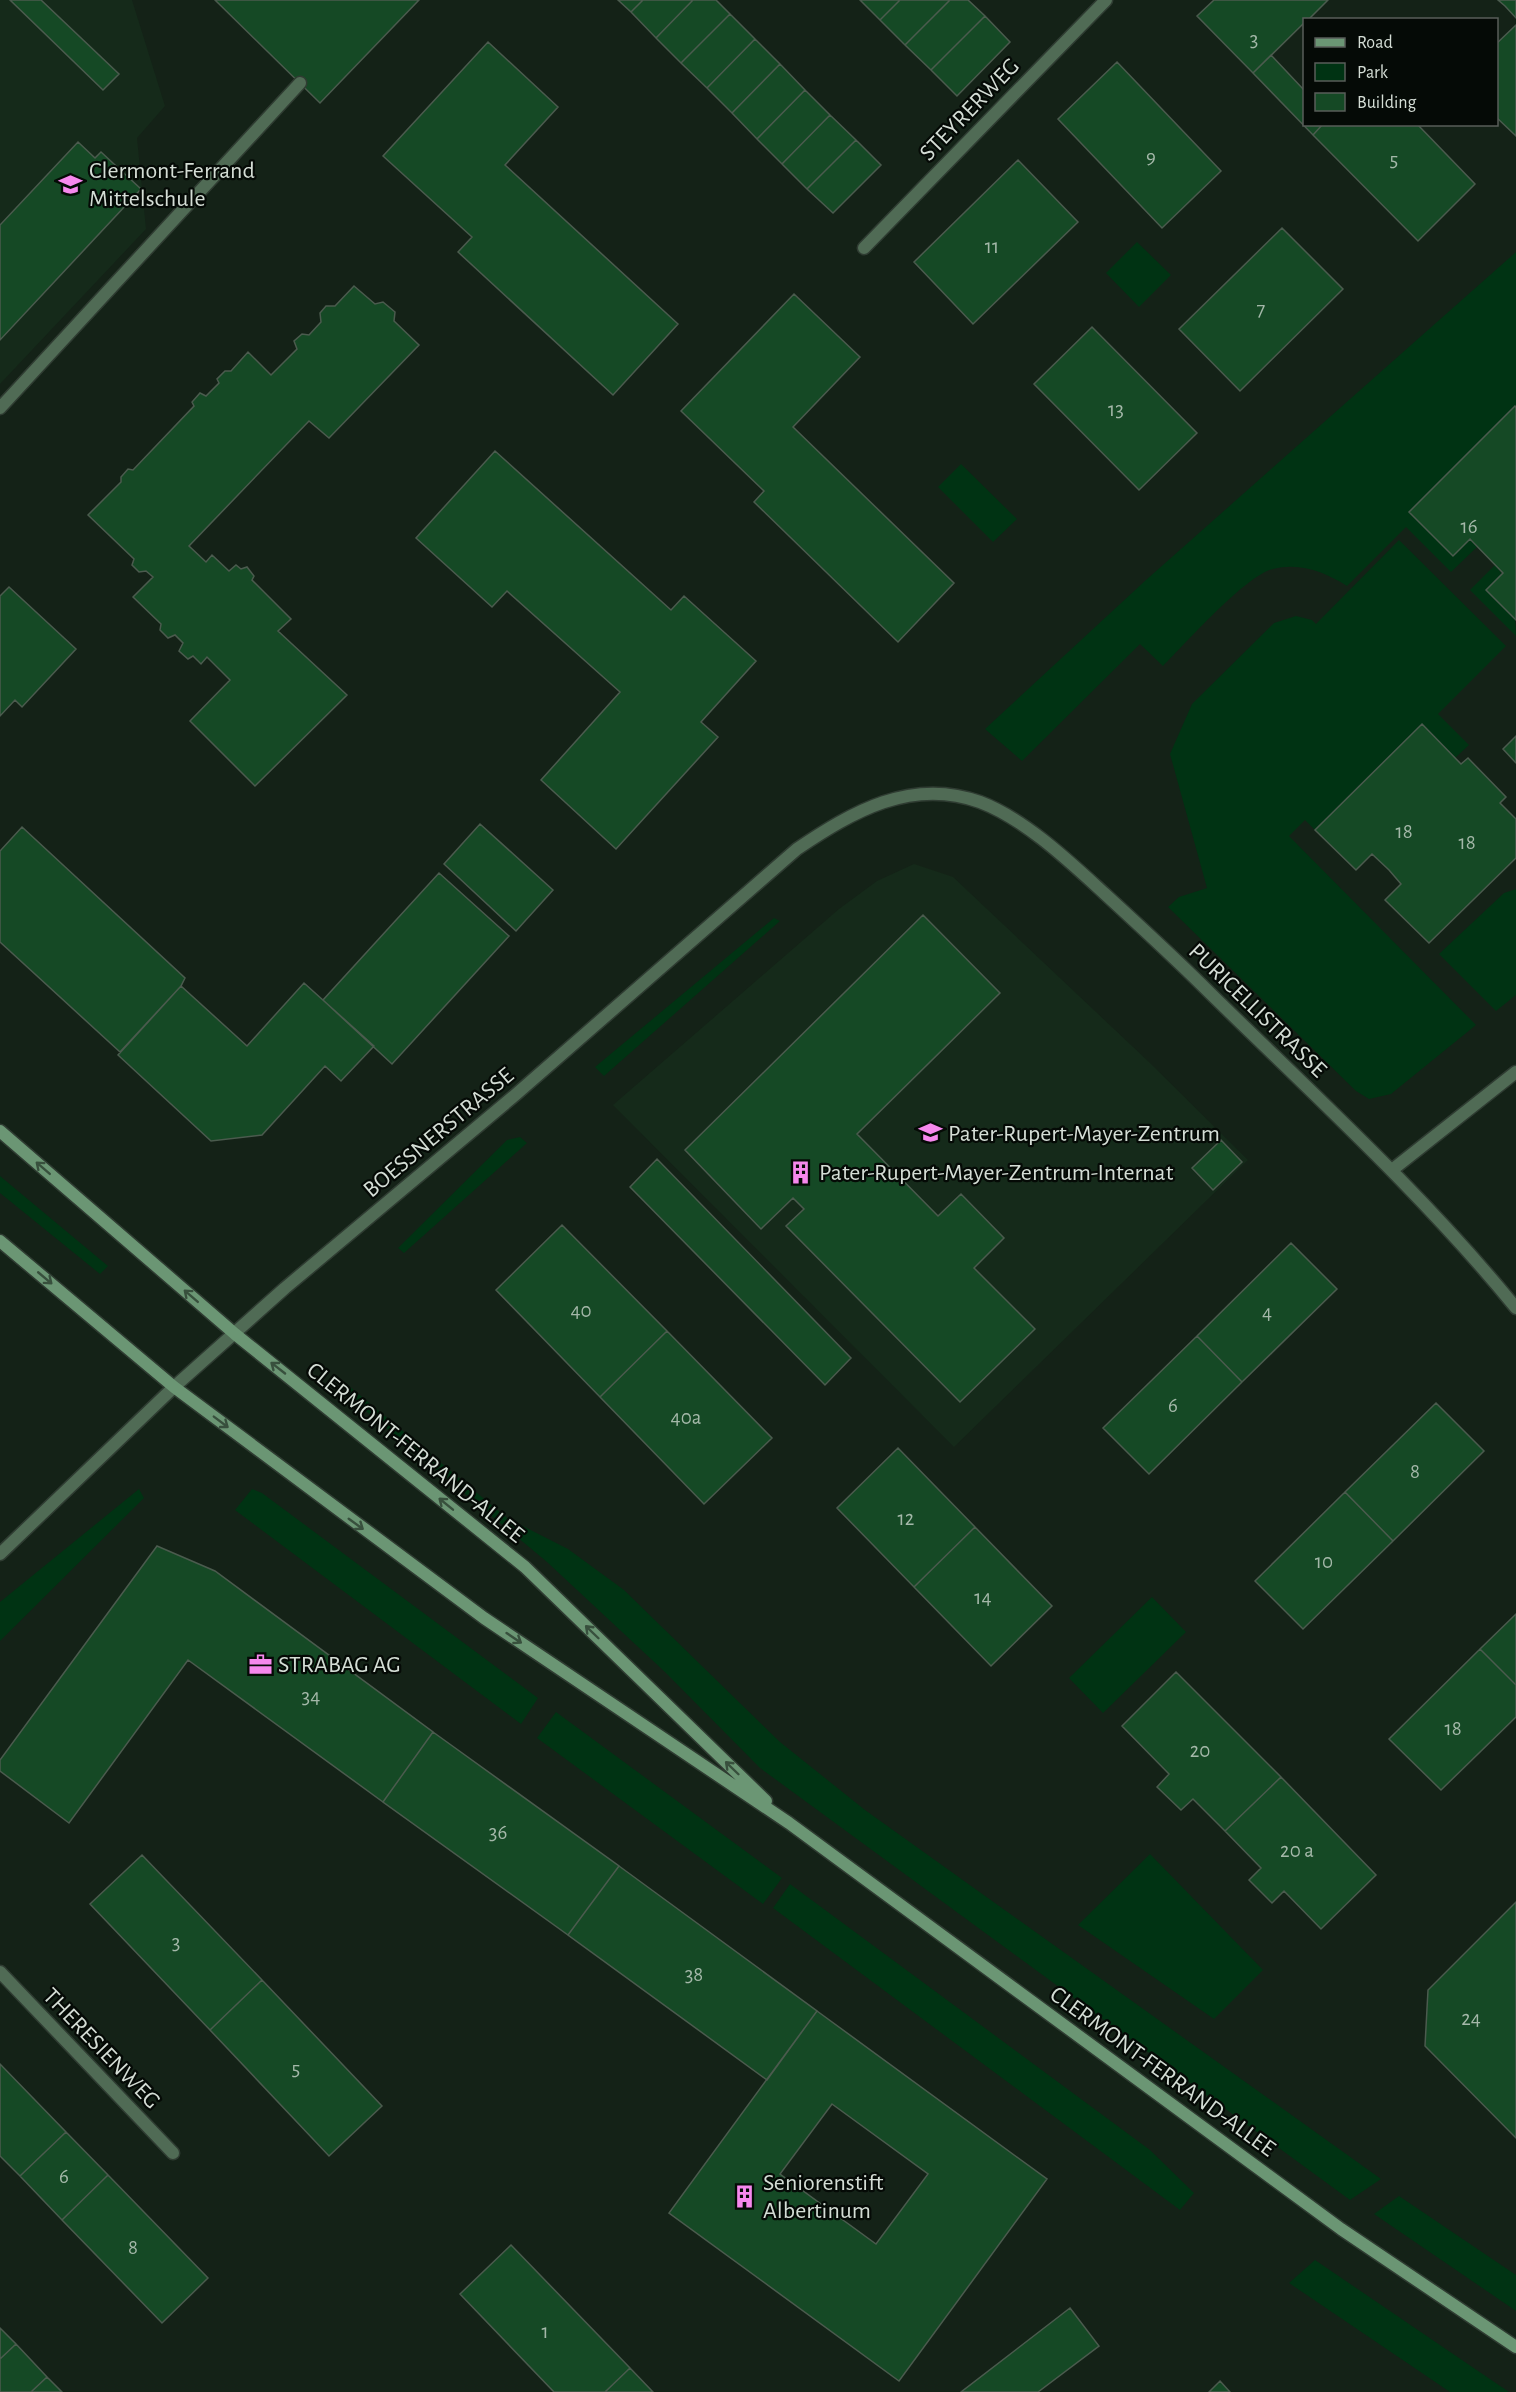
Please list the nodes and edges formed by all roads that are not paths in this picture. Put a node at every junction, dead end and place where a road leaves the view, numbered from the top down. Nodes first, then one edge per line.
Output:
1 (1106, 0) edge
2 (300, 83) dead end
3 (864, 248) dead end
4 (0, 408) edge
5 (934, 794) joint
6 (1516, 1072) edge
7 (0, 1131) edge
8 (1392, 1170) junction
9 (0, 1241) edge
10 (1516, 1308) edge
11 (235, 1334) junction
12 (174, 1387) junction
13 (0, 1554) edge
14 (789, 1823) junction
15 (0, 1972) edge
16 (173, 2153) dead end
17 (1516, 2346) edge

1 - 3 street, STEYRERWEG
2 - 4 street
5 - 8 street, PURICELLISTRASSE
5 - 11 street, BOESSNERSTRASSE
6 - 8 street
11 -> 7 street, CLERMONT-FERRAND-ALLEE
8 - 10 street, PURICELLISTRASSE
9 -> 12 street, CLERMONT-FERRAND-ALLEE
11 - 12 street, BOESSNERSTRASSE
14 -> 11 street, CLERMONT-FERRAND-ALLEE
12 - 13 street, BOESSNERSTRASSE
12 -> 14 street, CLERMONT-FERRAND-ALLEE
14 - 17 street, CLERMONT-FERRAND-ALLEE
15 - 16 street, THERESIENWEG

